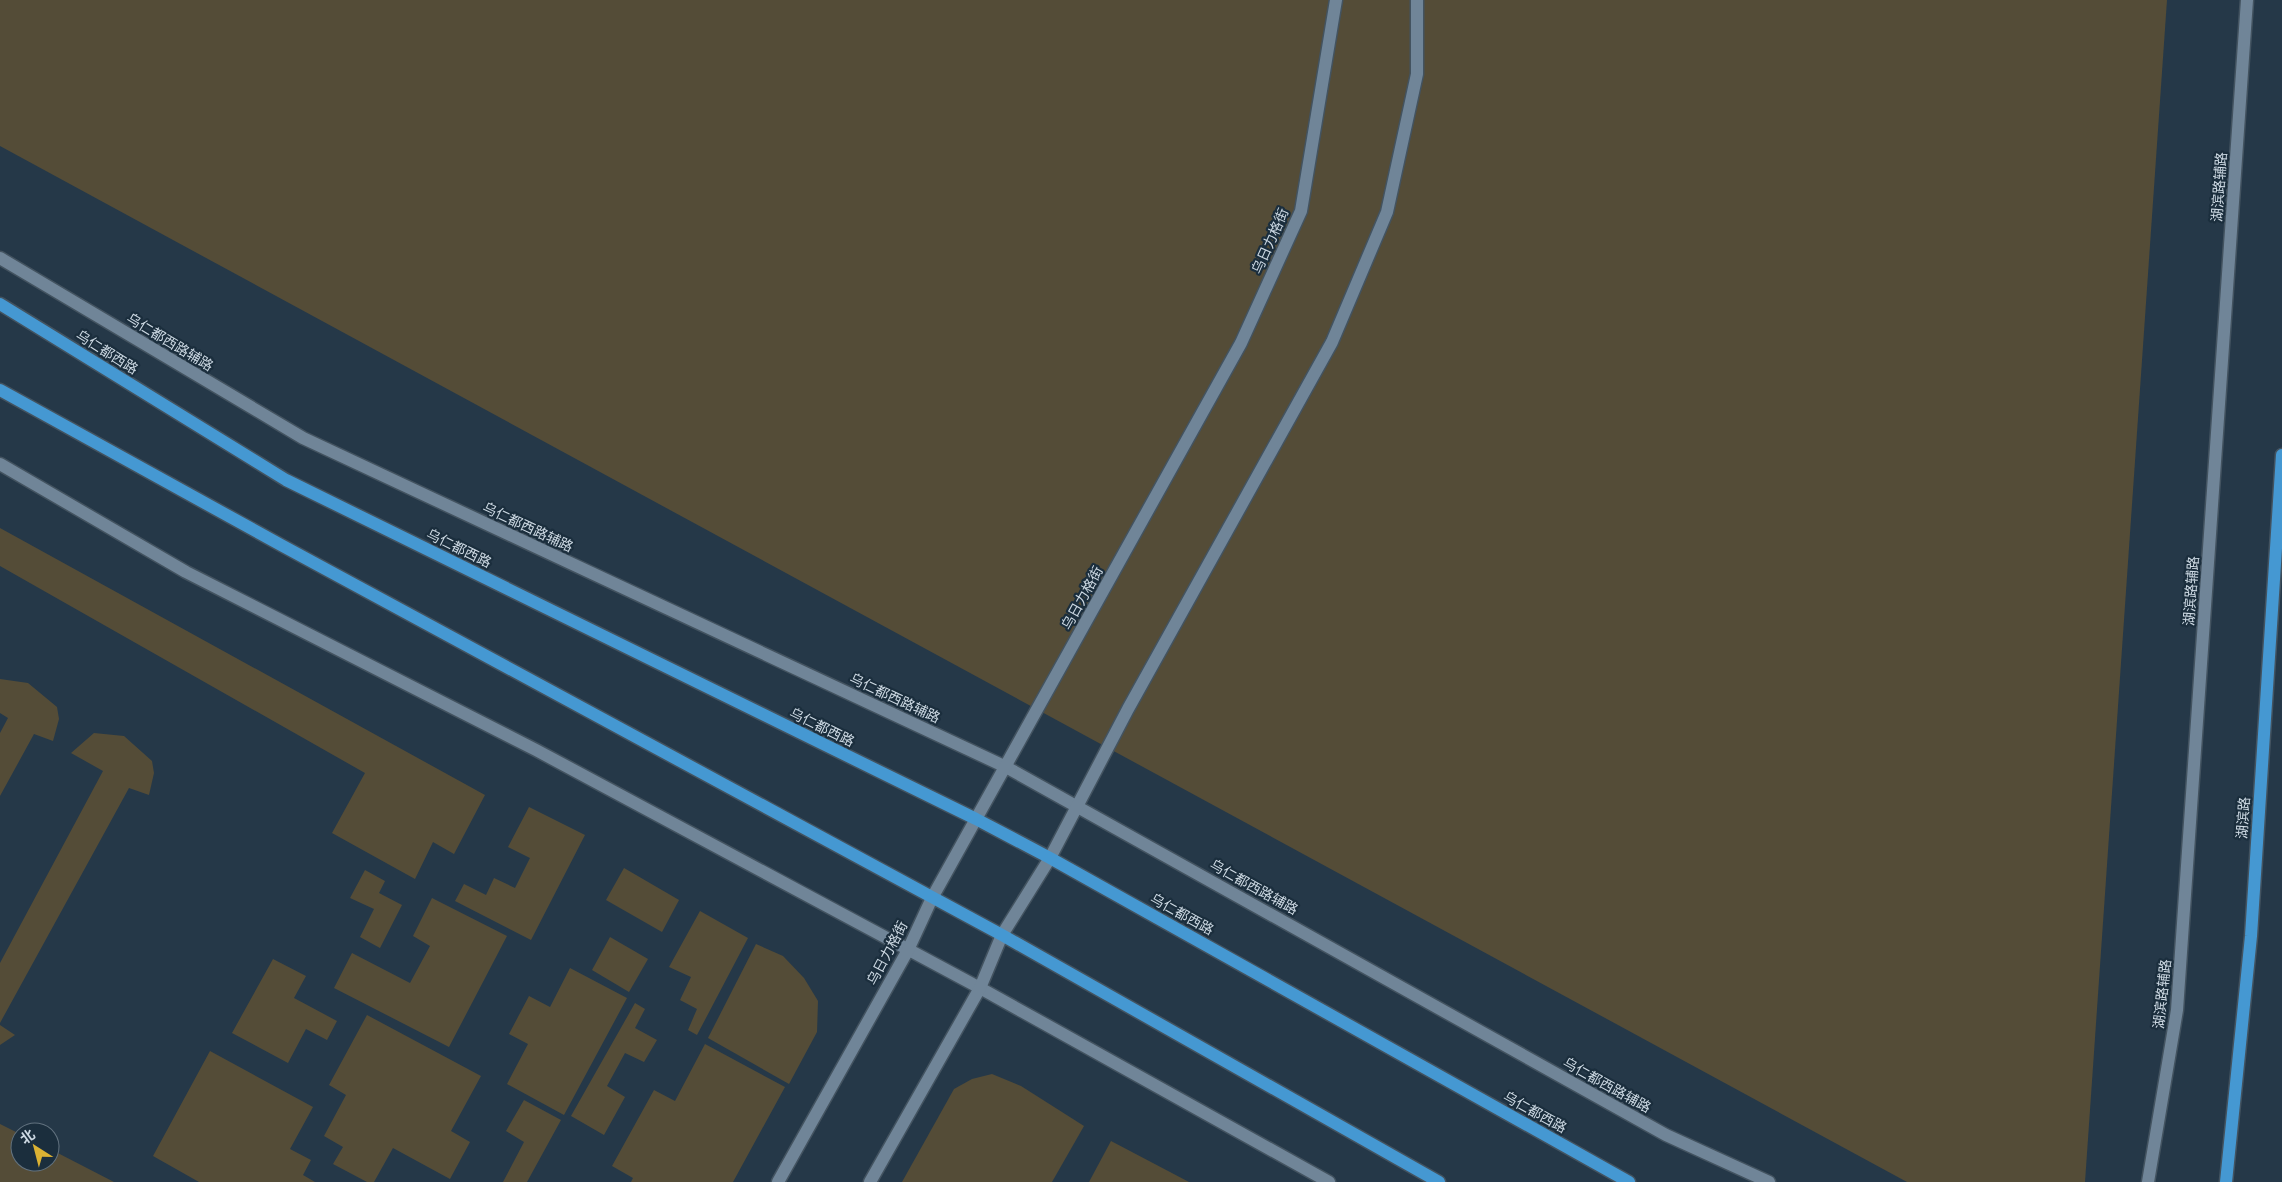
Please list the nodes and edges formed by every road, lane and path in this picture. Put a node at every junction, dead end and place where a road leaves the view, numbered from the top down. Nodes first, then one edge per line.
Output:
1 (1336, 0) edge
2 (1416, 0) edge
3 (2247, 0) edge
4 (0, 258) edge
5 (0, 304) edge
6 (0, 390) edge
7 (2282, 455) edge
8 (0, 464) edge
9 (1006, 767) junction
10 (1077, 805) junction
11 (976, 819) junction
12 (1050, 858) junction
13 (932, 898) junction
14 (1002, 935) junction
15 (908, 950) junction
16 (980, 988) junction
17 (778, 1182) edge
18 (870, 1182) edge
19 (1329, 1182) edge
20 (1439, 1182) edge
21 (1629, 1182) edge
22 (1769, 1182) edge
23 (2148, 1182) edge
24 (2226, 1182) edge

1 - 9 street, 乌日力格街
2 - 10 street
3 - 23 street, 湖滨路辅路
4 - 9 street, 乌仁都西路辅路
5 - 11 main road, 乌仁都西路
6 - 13 main road
7 - 24 main road, 湖滨路
8 - 15 street
9 - 10 street, 乌仁都西路辅路
9 - 11 street, 乌日力格街
10 - 12 street
10 - 22 street, 乌仁都西路辅路
11 - 12 main road, 乌仁都西路
11 - 13 street, 乌日力格街
12 - 14 street
12 - 21 main road, 乌仁都西路
13 - 14 main road
13 - 15 street, 乌日力格街
14 - 16 street
14 - 20 main road
15 - 16 street
15 - 17 street, 乌日力格街
16 - 18 street
16 - 19 street

